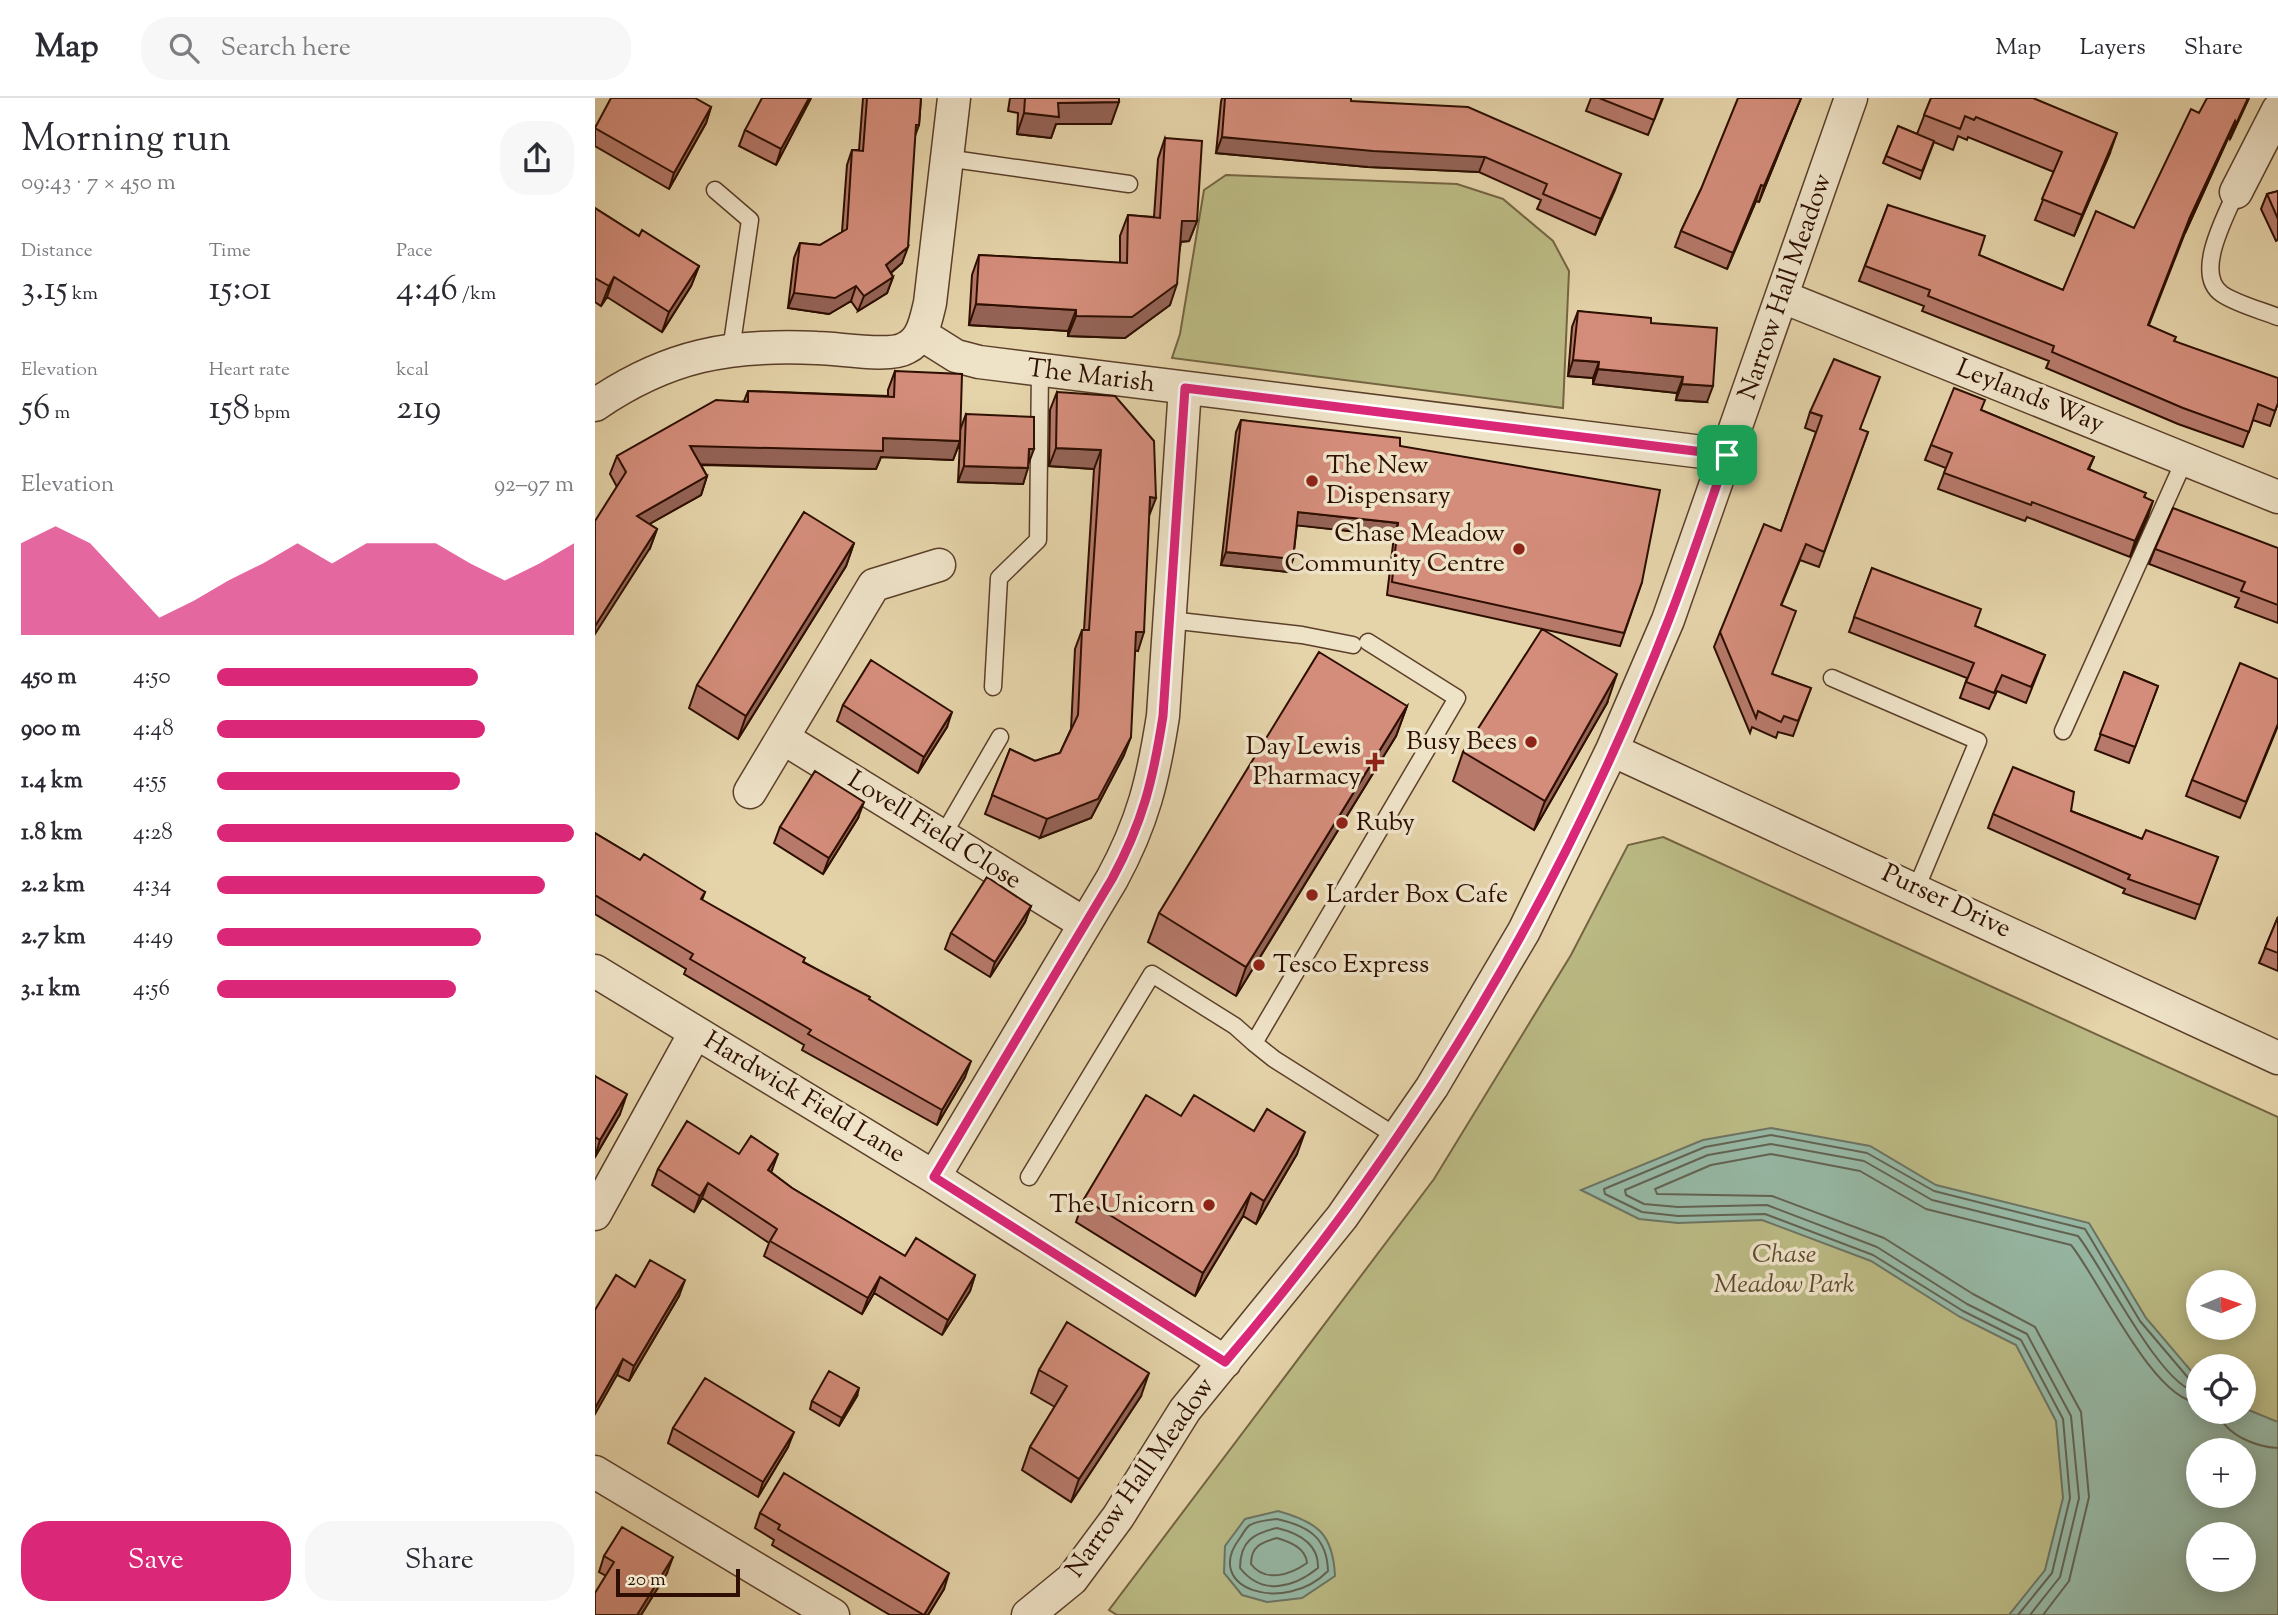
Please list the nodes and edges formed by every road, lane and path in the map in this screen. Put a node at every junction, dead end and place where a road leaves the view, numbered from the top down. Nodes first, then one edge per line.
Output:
1 (954, 98) edge
2 (1851, 98) edge
3 (2274, 126) edge
4 (946, 158) junction
5 (1129, 184) dead end
6 (715, 190) dead end
7 (2236, 192) joint
8 (1783, 297) junction
9 (2278, 317) edge
10 (921, 334) junction
11 (731, 350) junction
12 (1040, 370) junction
13 (1185, 388) junction
14 (601, 390) edge
15 (1727, 455) junction
16 (2185, 458) junction
17 (2278, 497) edge
18 (939, 565) dead end
19 (1170, 620) junction
20 (1832, 678) dead end
21 (993, 687) dead end
22 (2063, 731) dead end
23 (1000, 737) dead end
24 (783, 738) junction
25 (1612, 750) junction
26 (750, 792) dead end
27 (942, 837) junction
28 (1916, 889) junction
29 (1085, 924) junction
30 (595, 971) edge
31 (695, 1033) junction
32 (1254, 1043) junction
33 (2278, 1058) edge
34 (1399, 1138) junction
35 (934, 1177) junction
36 (1029, 1177) dead end
37 (595, 1214) edge
38 (1225, 1362) junction
39 (595, 1472) edge
40 (832, 1615) edge
41 (1028, 1615) edge

1 - 4 street
2 - 8 street, Narrow Hall Meadow
3 - 7 street
4 - 5 lane
4 - 10 street
6 - 11 lane
7 - 9 lane
8 - 15 street, Narrow Hall Meadow
8 - 16 street, Leylands Way
10 - 11 street
10 - 12 street, The Marish
11 - 14 street
12 - 13 street, The Marish
12 - 21 lane
13 - 15 street, The Marish
13 - 19 street
15 - 25 street, Narrow Hall Meadow
16 - 17 street, Leylands Way
16 - 22 lane
18 - 24 street
19 - 29 street
19 - 32 lane
20 - 28 lane
23 - 27 lane
24 - 26 street
24 - 27 street, Lovell Field Close
25 - 28 street, Purser Drive
25 - 34 street, Narrow Hall Meadow
27 - 29 street, Lovell Field Close
28 - 33 street, Purser Drive
29 - 35 street
30 - 31 street, Hardwick Field Lane
31 - 35 street, Hardwick Field Lane
31 - 37 street
32 - 34 lane
32 - 36 lane
34 - 38 street, Narrow Hall Meadow
35 - 38 street, Hardwick Field Lane
38 - 41 street, Narrow Hall Meadow
39 - 40 street

